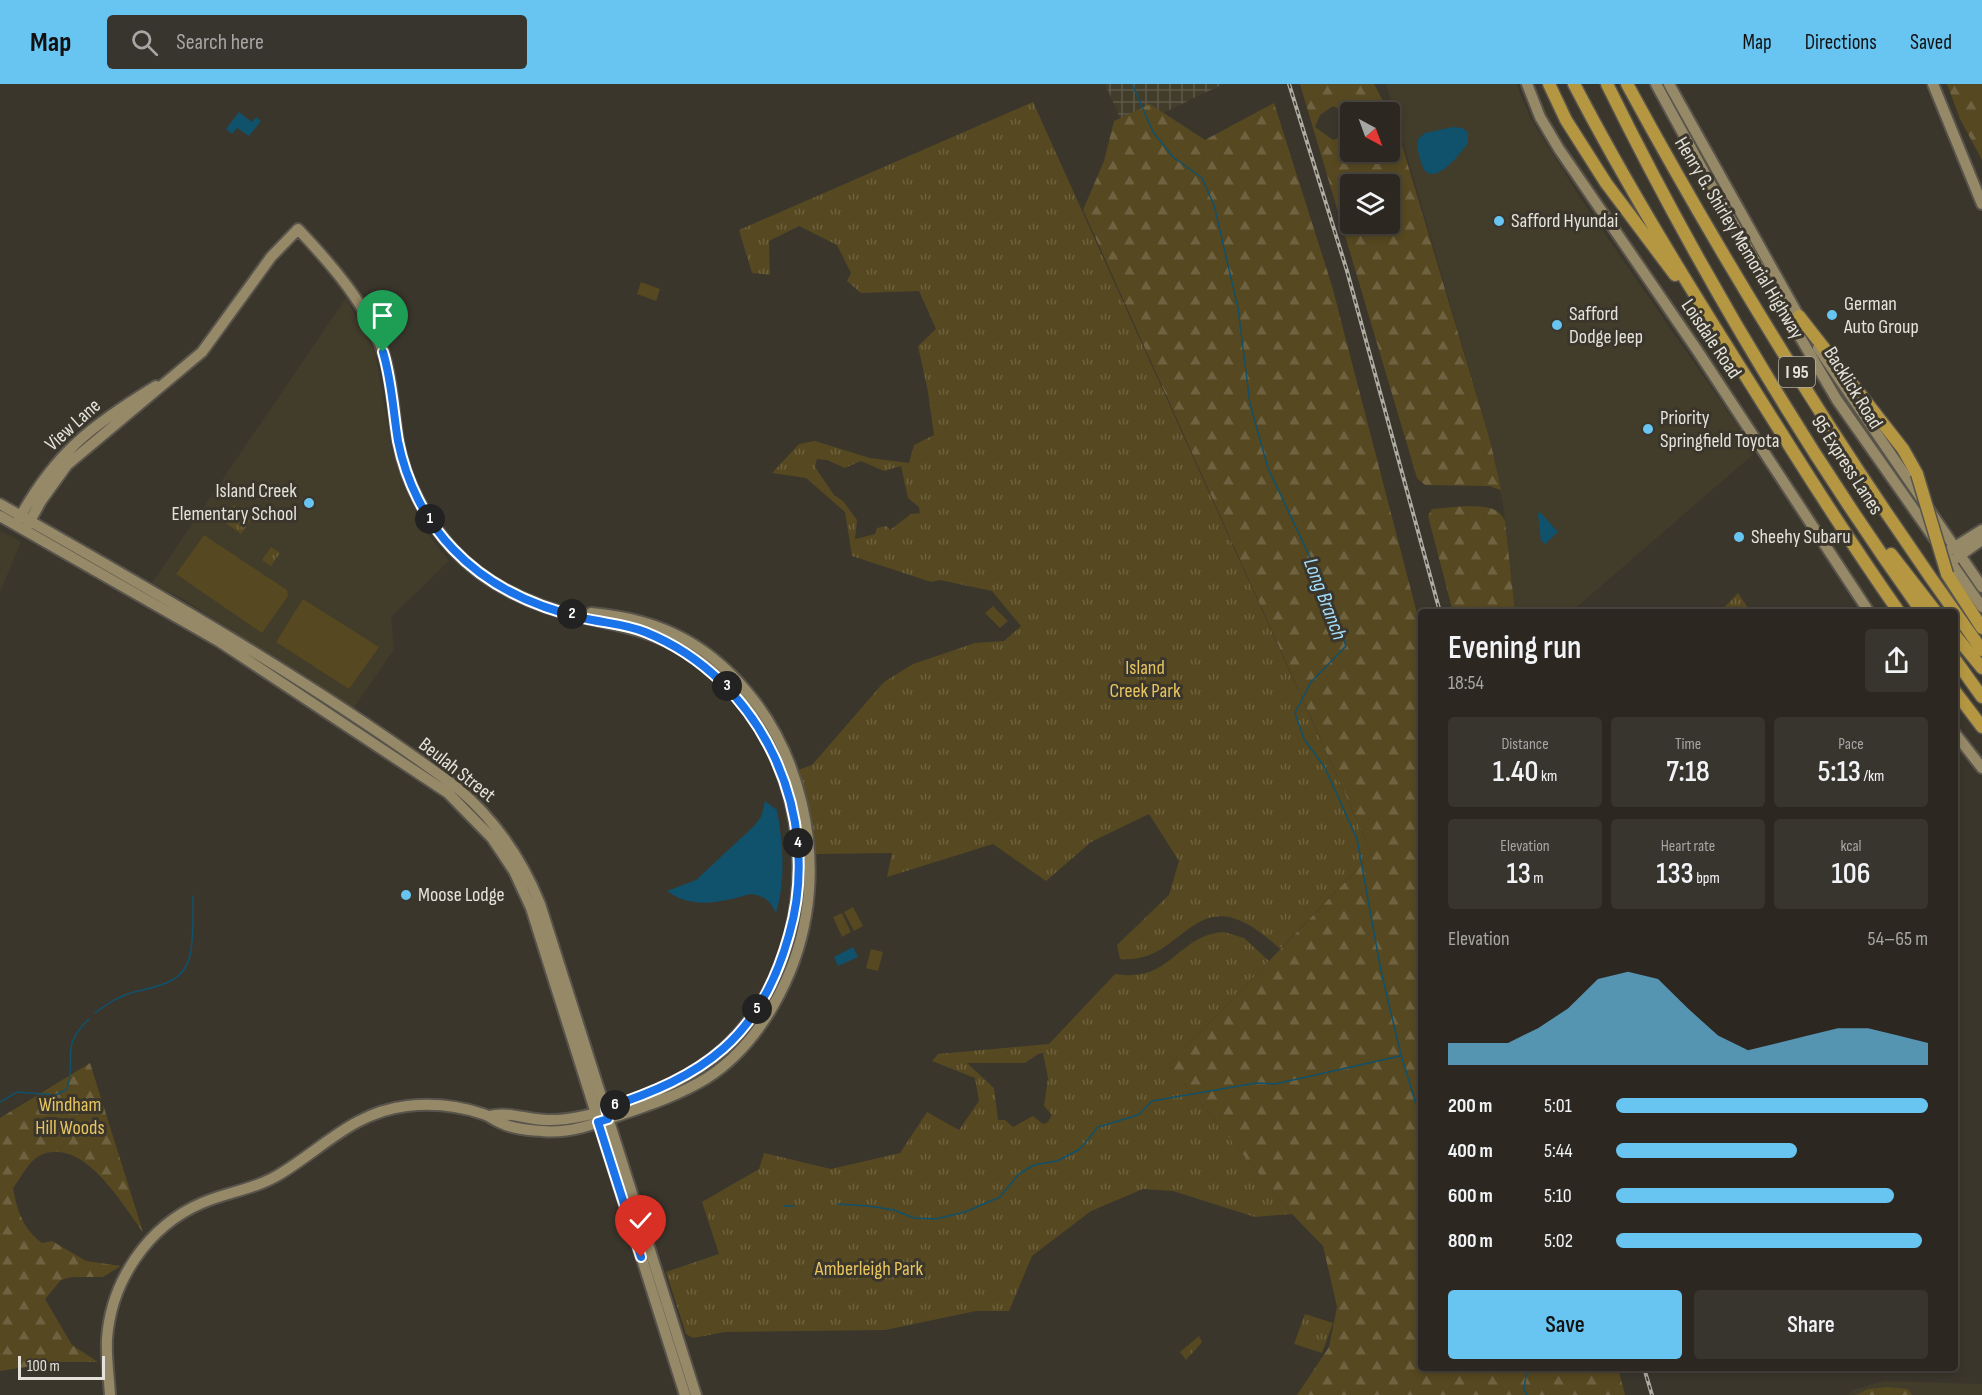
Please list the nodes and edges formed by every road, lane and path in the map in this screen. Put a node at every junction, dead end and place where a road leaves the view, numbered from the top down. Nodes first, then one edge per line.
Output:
1 (1527, 84) edge
2 (1549, 84) edge
3 (1574, 84) edge
4 (1607, 84) edge
5 (1627, 84) edge
6 (1656, 84) edge
7 (1669, 84) edge
8 (1933, 84) edge
9 (1967, 164) junction
10 (1982, 190) edge
11 (1982, 204) edge
12 (1700, 304) junction
13 (1799, 316) junction
14 (1815, 452) junction
15 (0, 504) edge
16 (0, 516) edge
17 (23, 523) junction
18 (1982, 530) edge
19 (1982, 540) edge
20 (1957, 551) junction
21 (1947, 563) junction
22 (1982, 587) edge
23 (1982, 607) edge
24 (1867, 609) edge
25 (1897, 609) edge
26 (1920, 609) edge
27 (1934, 609) edge
28 (1954, 609) edge
29 (1958, 615) edge
30 (1982, 628) edge
31 (1958, 639) edge
32 (1982, 650) edge
33 (1958, 664) edge
34 (1982, 668) edge
35 (1958, 695) edge
36 (1982, 697) edge
37 (1982, 727) edge
38 (1958, 737) edge
39 (1982, 768) edge
40 (602, 1115) junction
41 (110, 1395) edge
42 (685, 1395) edge
43 (696, 1395) edge

1 - 24 main road, Loisdale Road
2 - 12 highway
3 - 12 highway, I 95
4 - 14 highway, 95 Express Lanes
5 - 28 highway, Henry G. Shirley Memorial Highway / I 95
6 - 21 main road, Backlick Road
7 - 13 main road, Backlick Road
8 - 9 main road
9 - 10 main road
9 - 11 main road
12 - 25 highway, I 95
13 - 20 main road, Backlick Road
13 - 21 highway, bridge
14 - 26 highway, 95 Express Lanes
14 - 27 highway
15 - 17 main road, Beulah Street
16 - 17 main road, Beulah Street
17 - 40 main road, Beulah Street
17 - 40 main road, View Lane
18 - 20 main road
19 - 20 main road
20 - 21 main road
20 - 22 main road, Backlick Road
21 - 23 main road, Backlick Road
21 - 30 highway
29 - 32 highway, Henry G. Shirley Memorial Highway / I 95
31 - 34 highway
33 - 36 highway
35 - 37 highway
38 - 39 main road
40 - 41 main road
40 - 42 main road, Beulah Street
40 - 43 main road, Beulah Street

